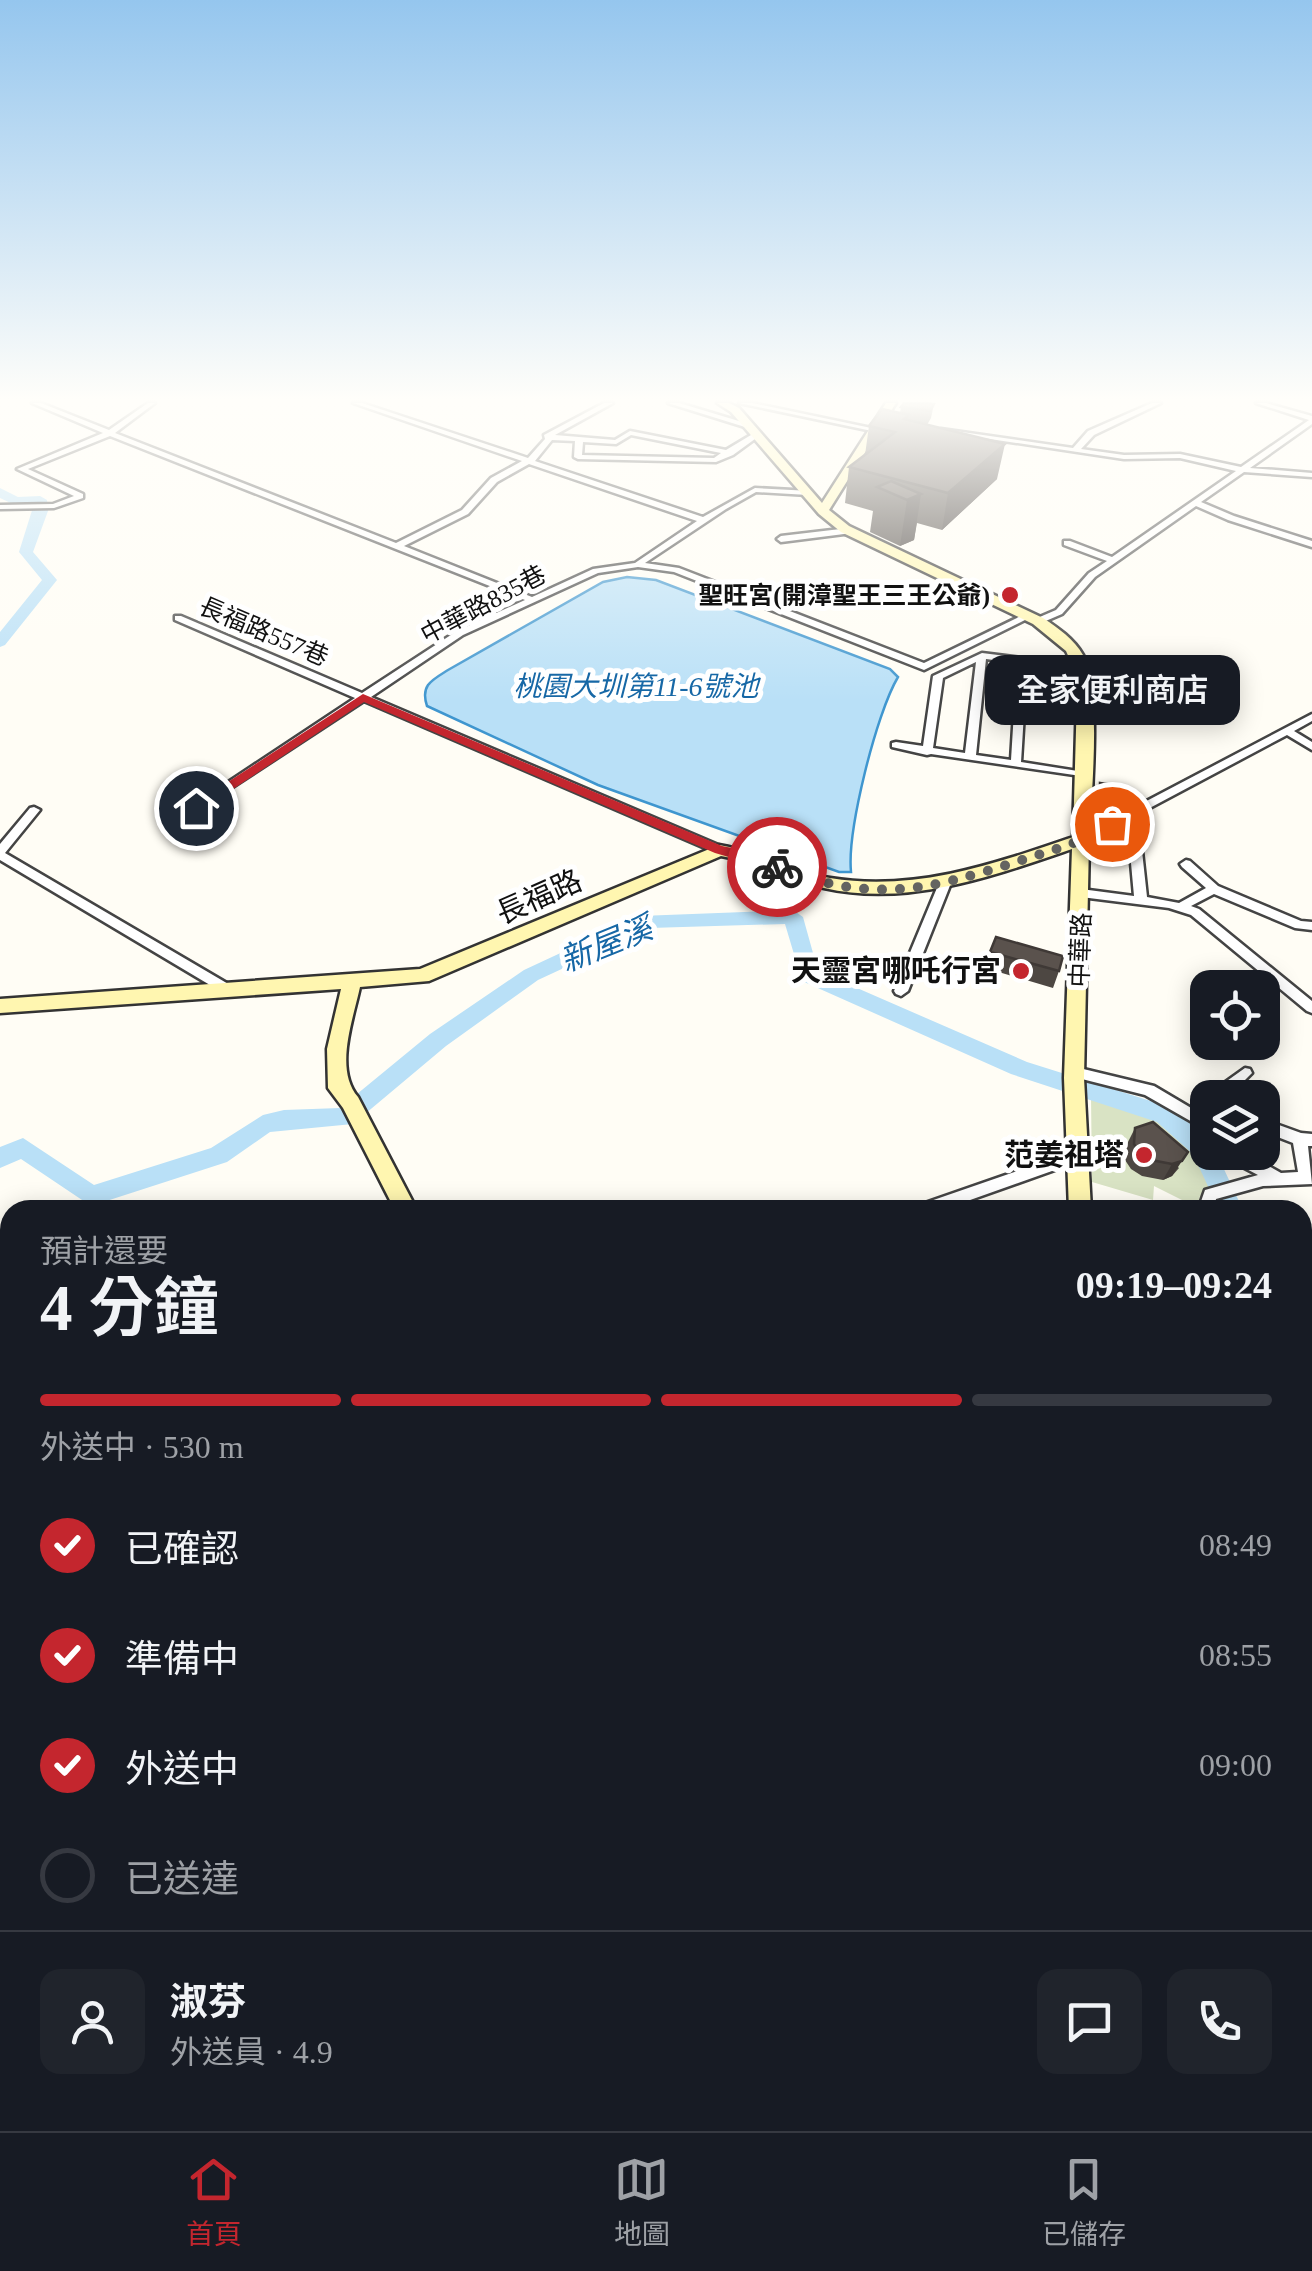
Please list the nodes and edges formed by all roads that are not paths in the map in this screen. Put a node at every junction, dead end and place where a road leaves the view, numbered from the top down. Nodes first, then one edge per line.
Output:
1 (55, 502) edge
2 (284, 502) edge
3 (474, 502) edge
4 (650, 502) edge
5 (734, 502) edge
6 (816, 502) edge
7 (828, 502) edge
8 (1196, 502) edge
9 (1197, 502) edge
10 (0, 507) edge
11 (823, 511) junction
12 (704, 520) junction
13 (849, 531) junction
14 (781, 539) dead end
15 (1067, 543) dead end
16 (1312, 544) edge
17 (395, 547) junction
18 (1113, 560) junction
19 (637, 565) junction
20 (528, 598) junction
21 (178, 618) dead end
22 (1033, 619) junction
23 (982, 656) junction
24 (1022, 660) junction
25 (1084, 668) junction
26 (363, 697) junction
27 (1312, 717) edge
28 (1288, 731) junction
29 (896, 745) dead end
30 (1312, 746) edge
31 (928, 752) junction
32 (970, 758) junction
33 (1016, 764) junction
34 (1084, 775) junction
35 (196, 808) dead end
36 (34, 810) dead end
37 (1108, 828) junction
38 (1084, 839) junction
39 (720, 850) junction
40 (0, 854) edge
41 (1186, 864) dead end
42 (945, 883) junction
43 (1214, 889) junction
44 (1082, 893) junction
45 (1141, 902) junction
46 (1182, 906) junction
47 (1312, 926) edge
48 (352, 981) junction
49 (225, 988) junction
50 (902, 991) dead end
51 (0, 1006) edge
52 (1312, 1008) edge
53 (1245, 1073) dead end
54 (1237, 1080) edge
55 (1074, 1081) junction
56 (1190, 1114) edge
57 (1280, 1131) edge
58 (1306, 1139) edge
59 (1078, 1156) junction
60 (1260, 1170) edge
61 (1309, 1179) edge
62 (1280, 1180) junction
63 (401, 1200) edge
64 (953, 1200) edge
65 (1080, 1200) edge
66 (1208, 1200) edge

1 - 10 street
2 - 17 street
3 - 17 street
4 - 12 street
5 - 12 street, 中華路835巷
6 - 11 street
7 - 11 street
8 - 18 street
9 - 16 street
11 - 13 street
12 - 19 street, 中華路835巷
13 - 14 street
13 - 22 street
15 - 18 street
17 - 20 street
18 - 22 street
19 - 20 street, 中華路835巷
19 - 22 street
20 - 26 street, 中華路835巷
21 - 26 street, 長福路557巷
22 - 25 street
23 - 24 street
23 - 31 street
23 - 32 street
24 - 25 street
24 - 33 street
25 - 34 street, 中華路
26 - 35 street, 中華路835巷
26 - 39 street, 長福路557巷
27 - 28 street
28 - 30 street
28 - 37 street
29 - 31 street
31 - 32 street
32 - 33 street
33 - 34 street
34 - 38 street, 中華路
36 - 40 street
37 - 38 street
37 - 45 street
38 - 42 street
38 - 44 street, 中華路
39 - 42 street
39 - 48 street, 長福路
40 - 49 street
41 - 43 street
42 - 50 street
43 - 46 street
43 - 47 street
44 - 45 street
44 - 55 street, 中華路
45 - 46 street
46 - 52 street
48 - 49 street, 長福路
48 - 63 street
49 - 51 street, 長福路
53 - 54 street
55 - 56 street
55 - 59 street, 中華路
57 - 58 street
58 - 61 street
59 - 64 street
59 - 65 street, 中華路
60 - 62 street
61 - 62 street
62 - 66 street

